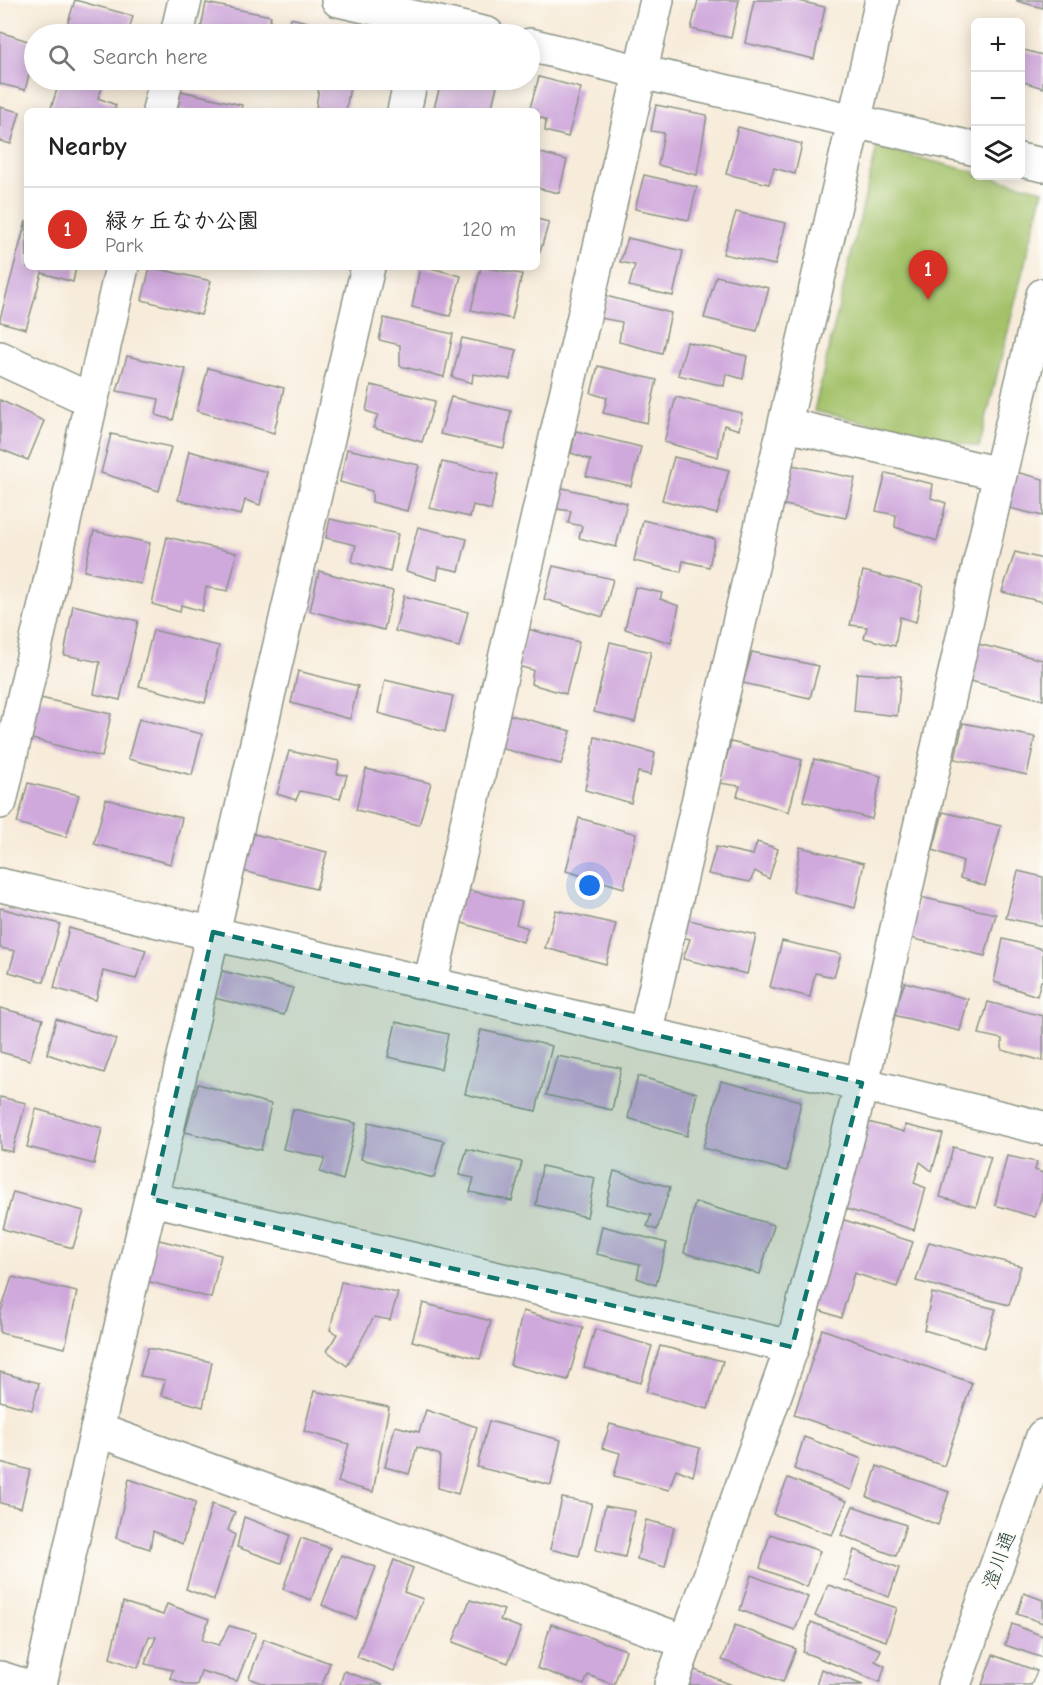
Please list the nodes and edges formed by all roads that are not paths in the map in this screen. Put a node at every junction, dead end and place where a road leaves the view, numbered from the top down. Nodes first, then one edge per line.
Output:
1 (185, 0) edge
2 (338, 0) edge
3 (657, 0) edge
4 (882, 0) edge
5 (426, 18) edge
6 (179, 24) edge
7 (449, 24) edge
8 (540, 47) edge
9 (641, 72) junction
10 (164, 90) edge
11 (409, 90) edge
12 (160, 108) edge
13 (405, 108) edge
14 (854, 121) junction
15 (971, 148) edge
16 (1025, 161) edge
17 (1043, 165) edge
18 (121, 270) edge
19 (367, 270) edge
20 (1043, 295) edge
21 (0, 358) edge
22 (91, 400) junction
23 (786, 425) junction
24 (1000, 474) junction
25 (0, 802) edge
26 (0, 885) edge
27 (213, 932) junction
28 (430, 984) junction
29 (645, 1034) junction
30 (862, 1083) junction
31 (1043, 1128) edge
32 (152, 1199) junction
33 (792, 1347) junction
34 (97, 1430) junction
35 (1043, 1436) edge
36 (686, 1642) junction
37 (0, 1678) edge
38 (22, 1685) edge
39 (40, 1685) edge
40 (672, 1685) edge
41 (954, 1685) edge

1 - 6 street
2 - 5 street
3 - 9 street
4 - 14 street
5 - 7 street
8 - 9 street
9 - 14 street
9 - 28 street
10 - 12 street
11 - 13 street
14 - 15 street
14 - 23 street
16 - 17 street
18 - 22 street
19 - 27 street
20 - 24 street
21 - 22 street
22 - 25 street
23 - 24 street
23 - 29 street
24 - 30 street
26 - 27 street
27 - 28 street
27 - 32 street
28 - 29 street
29 - 30 street
30 - 31 street
30 - 33 street
32 - 33 street
32 - 34 street
33 - 36 street
34 - 36 street
34 - 39 street
35 - 41 street, 澄川通
36 - 40 street
37 - 38 street

